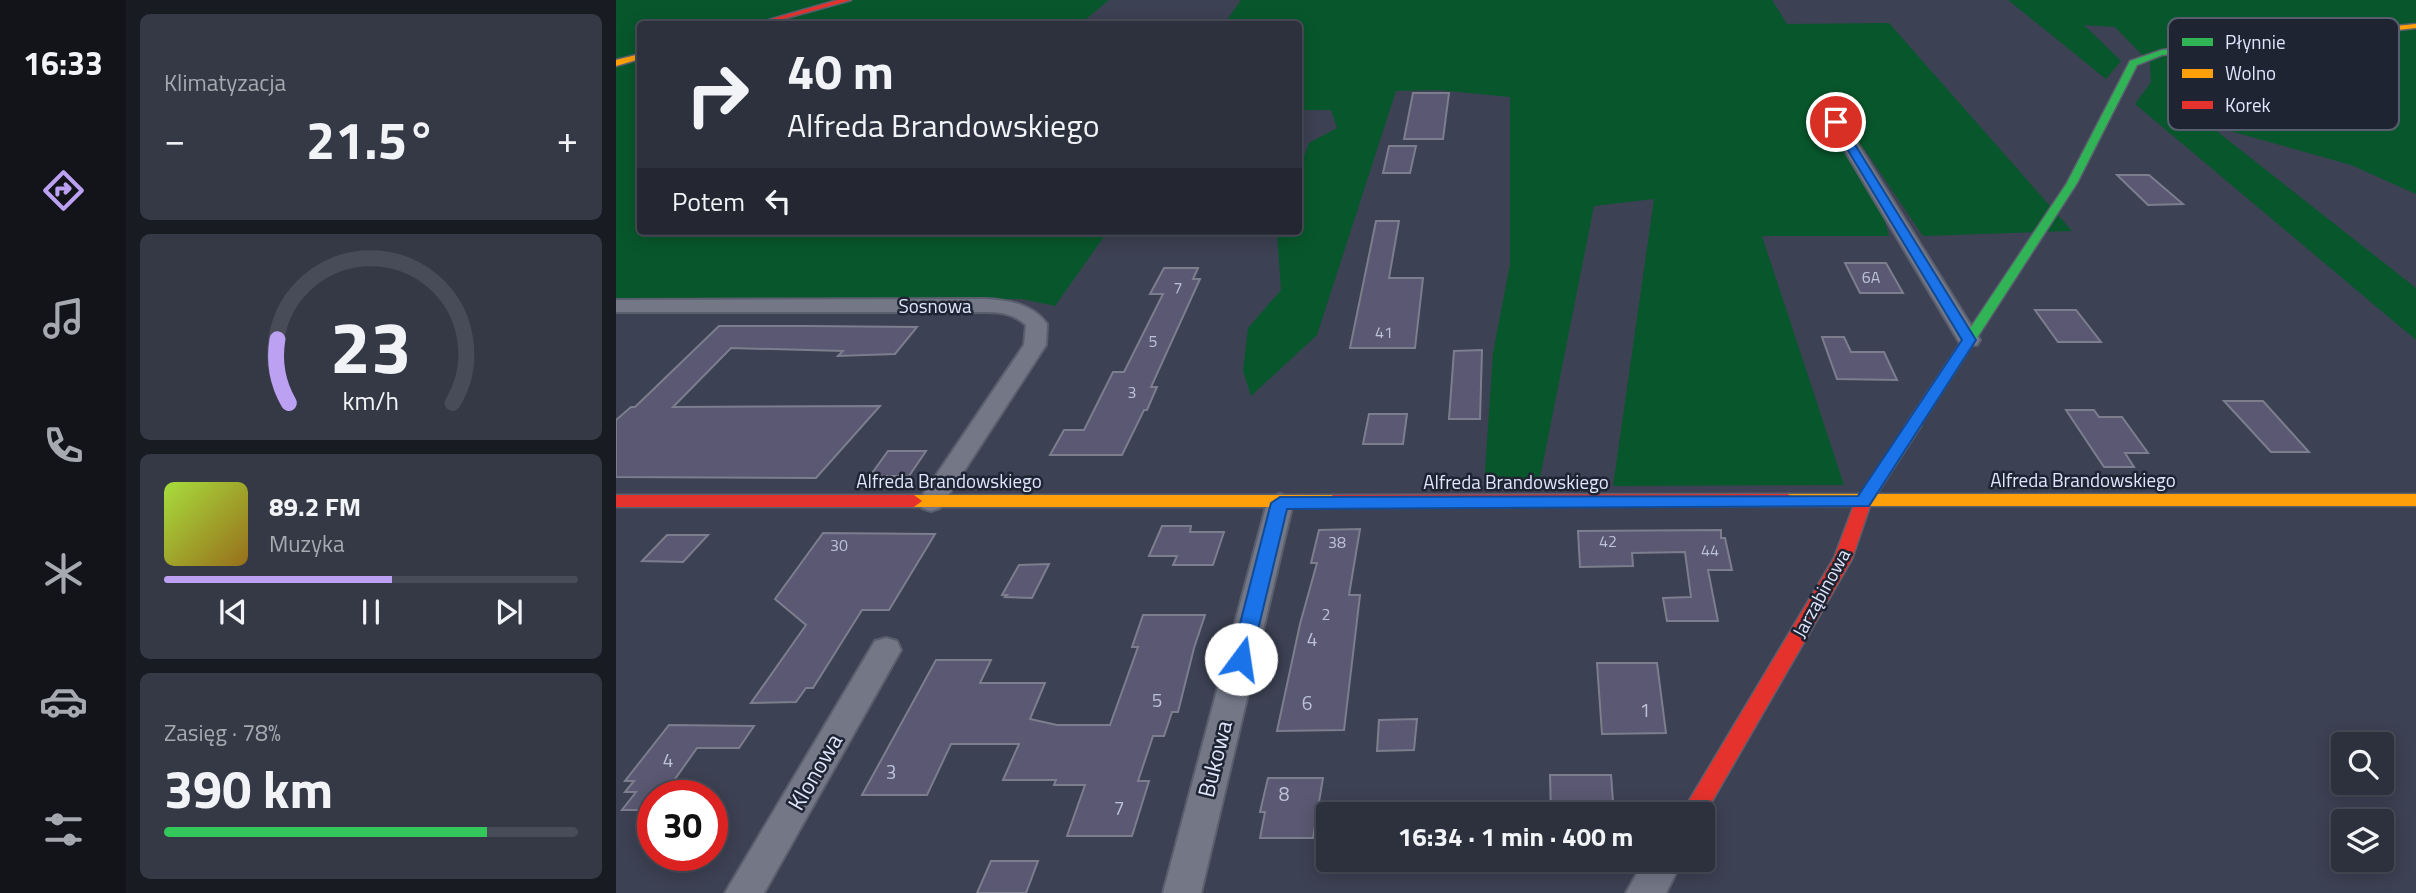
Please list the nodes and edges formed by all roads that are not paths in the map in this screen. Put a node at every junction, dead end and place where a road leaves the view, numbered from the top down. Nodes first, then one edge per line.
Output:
1 (847, 0) edge
2 (769, 21) edge
3 (2168, 52) edge
4 (637, 58) edge
5 (616, 63) edge
6 (1836, 122) dead end
7 (616, 306) edge
8 (1969, 340) junction
9 (2416, 500) edge
10 (616, 501) edge
11 (930, 502) junction
12 (1863, 502) junction
13 (1280, 503) junction
14 (886, 650) dead end
15 (1699, 802) edge
16 (1657, 872) edge
17 (744, 893) edge
18 (1182, 893) edge
19 (1645, 893) edge

1 - 2 street
3 - 8 street, Jarząbinowa
4 - 5 street
6 - 8 street
7 - 11 street, Sosnowa
8 - 12 street, Jarząbinowa
9 - 12 street, Alfreda Brandowskiego
10 - 11 street, Alfreda Brandowskiego
11 - 13 street, Alfreda Brandowskiego
12 - 13 street, Alfreda Brandowskiego
12 - 15 street, Jarząbinowa
13 - 18 street, Bukowa
14 - 17 street, Klonowa
16 - 19 street

